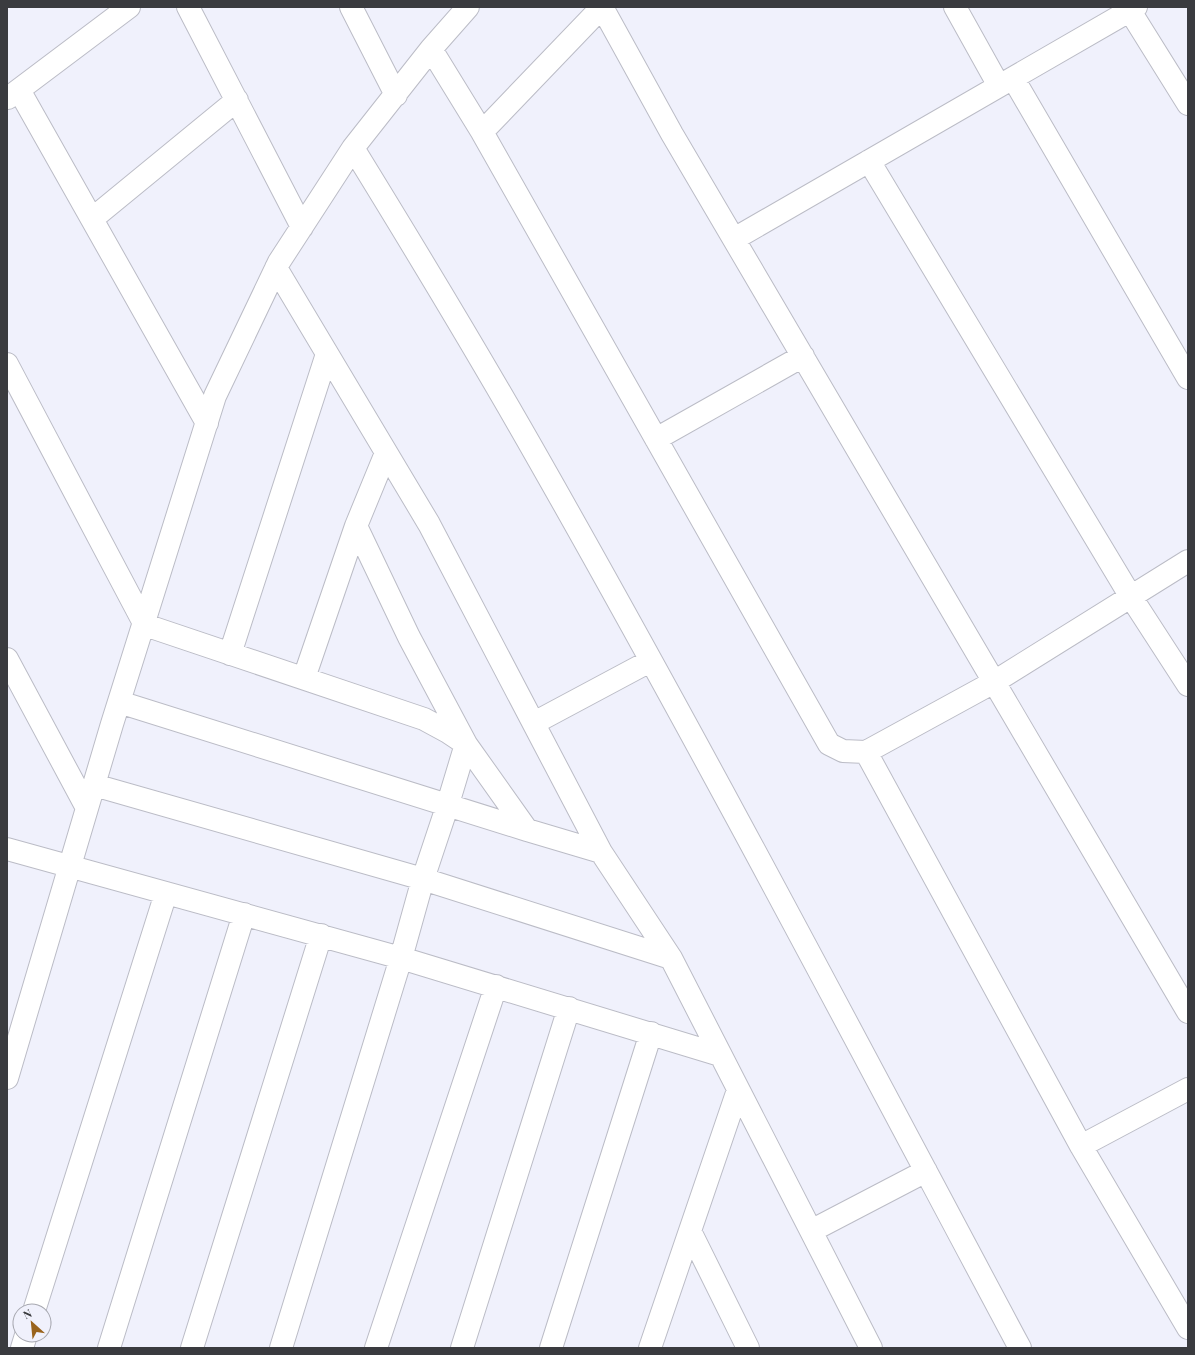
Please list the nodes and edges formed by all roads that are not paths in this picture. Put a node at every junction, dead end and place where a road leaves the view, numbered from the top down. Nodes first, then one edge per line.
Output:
1 (129, 7) edge
2 (188, 7) edge
3 (351, 7) edge
4 (602, 7) edge
5 (955, 7) edge
6 (465, 8) edge
7 (1133, 9) edge
8 (431, 49) junction
9 (1006, 82) junction
10 (13, 95) edge
11 (396, 95) junction
12 (236, 100) junction
13 (1188, 104) edge
14 (482, 132) junction
15 (353, 148) junction
16 (869, 161) junction
17 (92, 219) junction
18 (302, 227) junction
19 (734, 239) junction
20 (276, 268) junction
21 (327, 354) junction
22 (803, 356) junction
23 (7, 364) edge
24 (1188, 378) edge
25 (207, 423) junction
26 (656, 440) junction
27 (386, 453) junction
28 (356, 526) junction
29 (1188, 561) edge
30 (1131, 597) junction
31 (145, 625) junction
32 (230, 654) junction
33 (7, 659) edge
34 (650, 661) junction
35 (304, 678) junction
36 (994, 682) junction
37 (1188, 685) edge
38 (120, 702) junction
39 (534, 723) junction
40 (466, 744) junction
41 (866, 752) junction
42 (94, 785) junction
43 (447, 807) junction
44 (87, 808) junction
45 (527, 830) junction
46 (7, 849) edge
47 (601, 852) junction
48 (70, 866) junction
49 (423, 879) junction
50 (166, 892) junction
51 (244, 914) junction
52 (321, 935) junction
53 (401, 958) junction
54 (671, 958) junction
55 (496, 986) junction
56 (569, 1008) junction
57 (1188, 1012) edge
58 (651, 1034) junction
59 (720, 1054) junction
60 (7, 1078) edge
61 (1188, 1089) edge
62 (738, 1090) junction
63 (1081, 1146) junction
64 (926, 1170) junction
65 (690, 1231) junction
66 (811, 1232) junction
67 (37, 1303) edge
68 (1188, 1328) edge
69 (109, 1348) edge
70 (192, 1348) edge
71 (280, 1348) edge
72 (376, 1348) edge
73 (462, 1348) edge
74 (551, 1348) edge
75 (650, 1348) edge
76 (748, 1348) edge
77 (871, 1348) edge
78 (1020, 1348) edge

1 - 10 street
2 - 12 street
3 - 11 street
4 - 14 street
4 - 19 street
5 - 9 street
6 - 8 street
7 - 9 street
7 - 13 street
8 - 11 street
8 - 14 street
9 - 16 street
9 - 24 street
10 - 17 street
11 - 15 street
12 - 17 street
12 - 18 street
14 - 26 street
15 - 18 street
15 - 34 street
16 - 19 street
16 - 30 street
17 - 25 street
18 - 20 street
19 - 22 street
20 - 21 street
20 - 25 street
21 - 27 street
21 - 32 street
22 - 26 street
22 - 36 street
23 - 31 street
25 - 31 street
26 - 41 street
27 - 28 street
27 - 39 street
28 - 35 street
28 - 40 street
29 - 30 street
30 - 36 street
30 - 37 street
31 - 32 street
31 - 38 street
32 - 35 street
33 - 44 street
34 - 39 street
34 - 64 street
35 - 40 street
36 - 41 street
36 - 57 street
38 - 42 street
38 - 43 street
39 - 47 street
40 - 43 street
40 - 45 street
41 - 63 street
42 - 44 street
42 - 49 street
43 - 45 street
43 - 49 street
44 - 48 street
45 - 47 street
46 - 48 street
47 - 54 street
48 - 50 street
48 - 60 street
49 - 53 street
49 - 54 street
50 - 51 street
50 - 67 street
51 - 52 street
51 - 69 street
52 - 53 street
52 - 70 street
53 - 55 street
53 - 71 street
54 - 59 street
55 - 56 street
55 - 72 street
56 - 58 street
56 - 73 street
58 - 59 street
58 - 74 street
59 - 62 street
61 - 63 street
62 - 65 street
62 - 66 street
63 - 68 street
64 - 66 street
64 - 78 street
65 - 75 street
65 - 76 street
66 - 77 street

